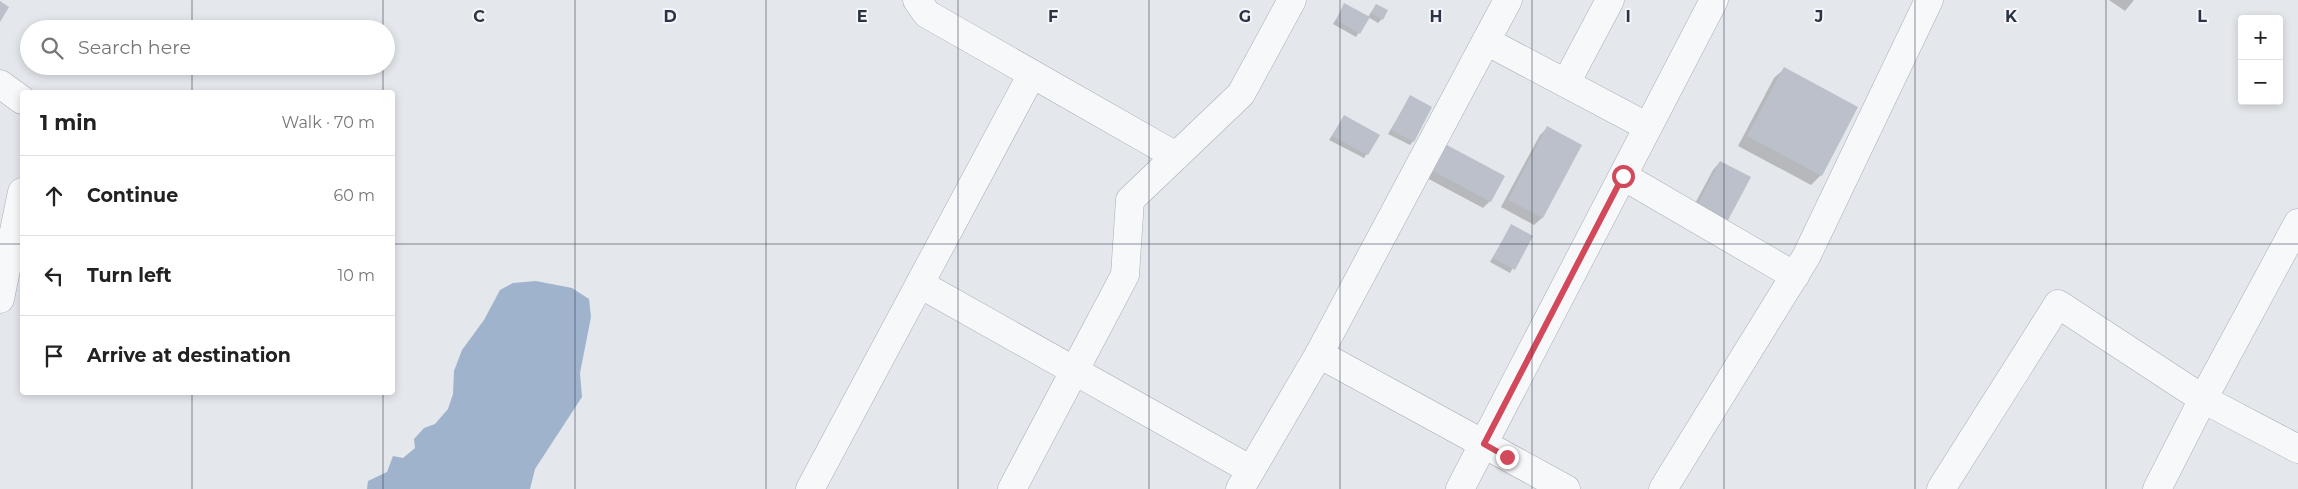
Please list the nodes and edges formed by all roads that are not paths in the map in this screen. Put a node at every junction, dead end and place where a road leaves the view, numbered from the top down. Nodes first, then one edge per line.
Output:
1 (917, 0) edge
2 (1292, 0) edge
3 (1508, 0) edge
4 (1610, 0) edge
5 (1714, 0) edge
6 (1929, 0) edge
7 (1486, 41) junction
8 (1032, 74) junction
9 (1566, 83) junction
10 (0, 84) edge
11 (20, 99) edge
12 (1648, 127) junction
13 (1176, 156) junction
14 (1623, 176) junction
15 (20, 202) edge
16 (2298, 223) edge
17 (1794, 276) junction
18 (920, 284) junction
19 (0, 299) edge
20 (1320, 354) junction
21 (1075, 370) junction
22 (2202, 399) junction
23 (1484, 444) junction
24 (2298, 449) edge
25 (1245, 480) edge
26 (810, 489) edge
27 (1012, 489) edge
28 (1460, 489) edge
29 (1566, 489) edge
30 (1663, 489) edge
31 (1941, 489) edge
32 (2158, 489) edge

1 - 8 street
2 - 13 street
3 - 7 street
4 - 9 street
5 - 12 street
6 - 17 street
7 - 9 street
7 - 20 street
8 - 13 street
8 - 18 street
9 - 12 street
10 - 11 street
12 - 14 street
13 - 21 street
14 - 17 street
14 - 23 street
15 - 19 street
16 - 22 street
17 - 30 street
18 - 21 street
18 - 26 street
20 - 23 street
20 - 25 street
21 - 25 street
21 - 27 street
22 - 24 street
22 - 31 street
22 - 32 street
23 - 28 street
23 - 29 street

